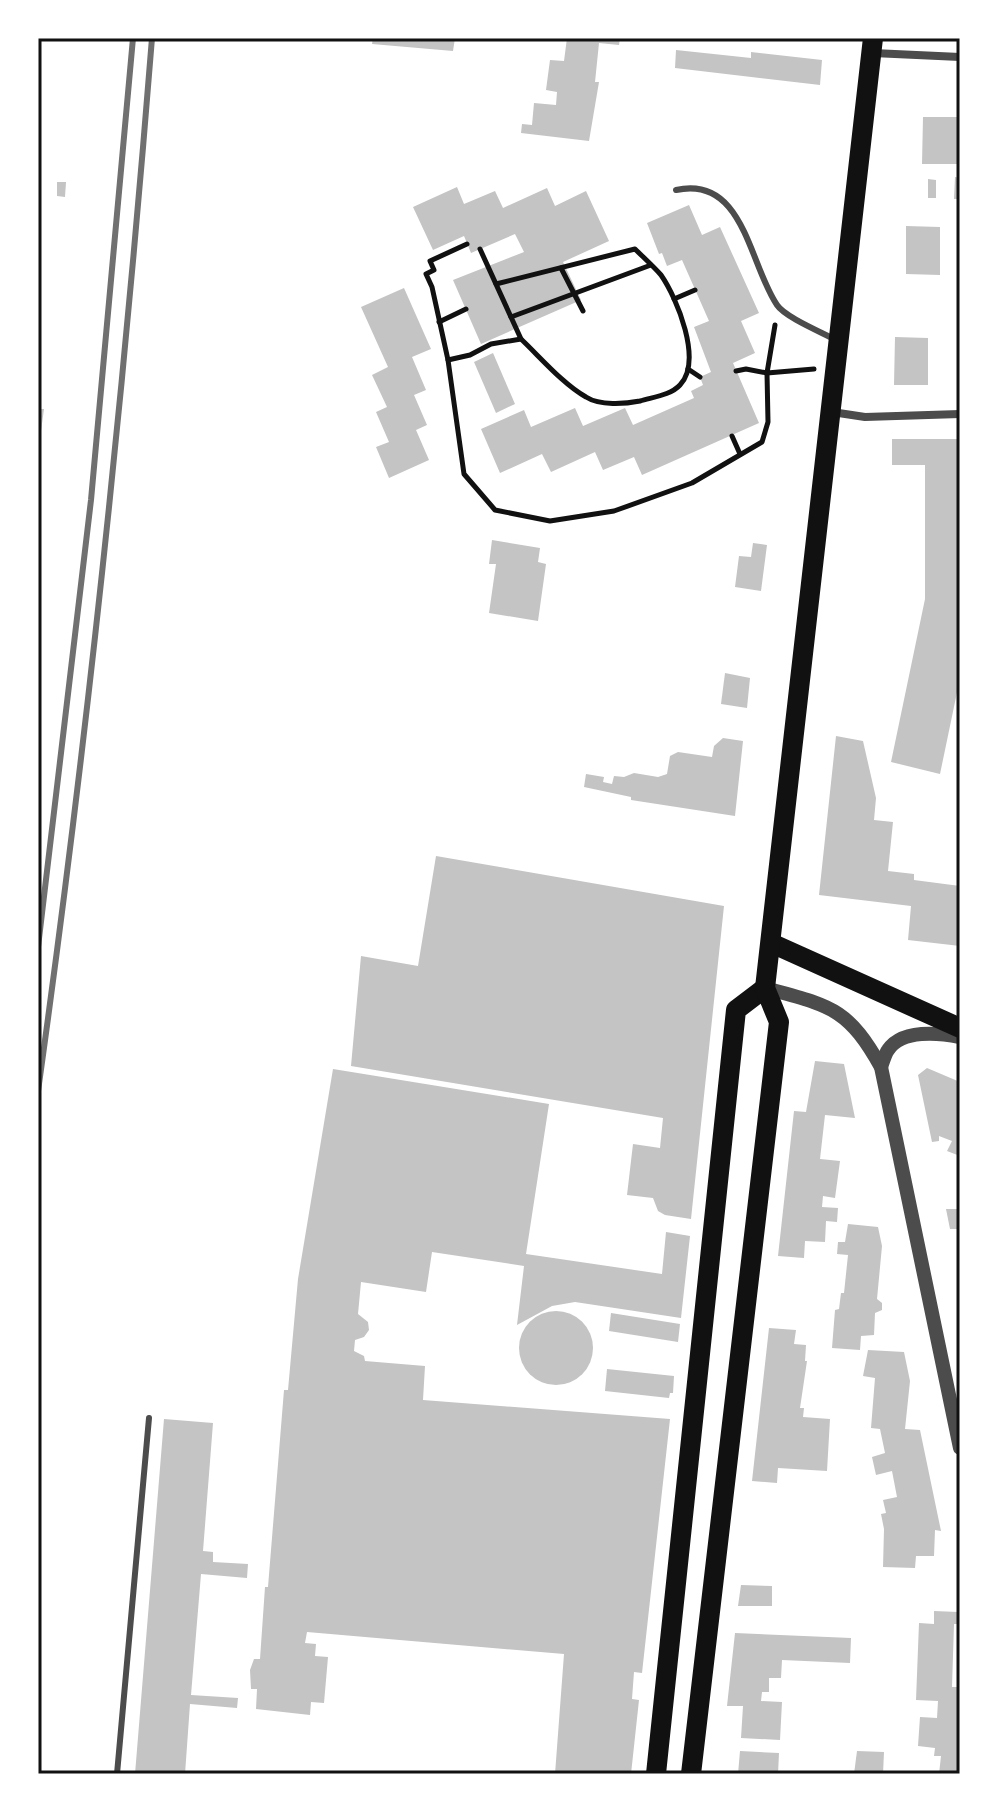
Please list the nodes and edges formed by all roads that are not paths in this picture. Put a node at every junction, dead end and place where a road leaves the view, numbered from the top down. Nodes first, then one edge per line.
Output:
1 (872, 45) edge
2 (960, 57) edge
3 (676, 190) dead end
4 (839, 342) junction
5 (831, 412) junction
6 (960, 414) edge
7 (771, 943) junction
8 (765, 988) junction
9 (960, 1028) edge
10 (960, 1037) edge
11 (881, 1067) junction
12 (697, 1384) junction
13 (734, 1388) junction
14 (149, 1418) dead end
15 (960, 1448) edge
16 (117, 1774) edge
17 (656, 1774) edge
18 (691, 1774) edge

1 - 2 street
1 - 4 main road
3 - 4 lane
4 - 5 main road
5 - 6 street
5 - 7 main road
7 - 8 main road
7 - 9 main road
8 - 11 street
8 - 12 main road
8 - 13 main road
10 - 11 street
11 - 15 street
12 - 13 main road
12 - 17 main road
13 - 18 main road
14 - 16 lane

